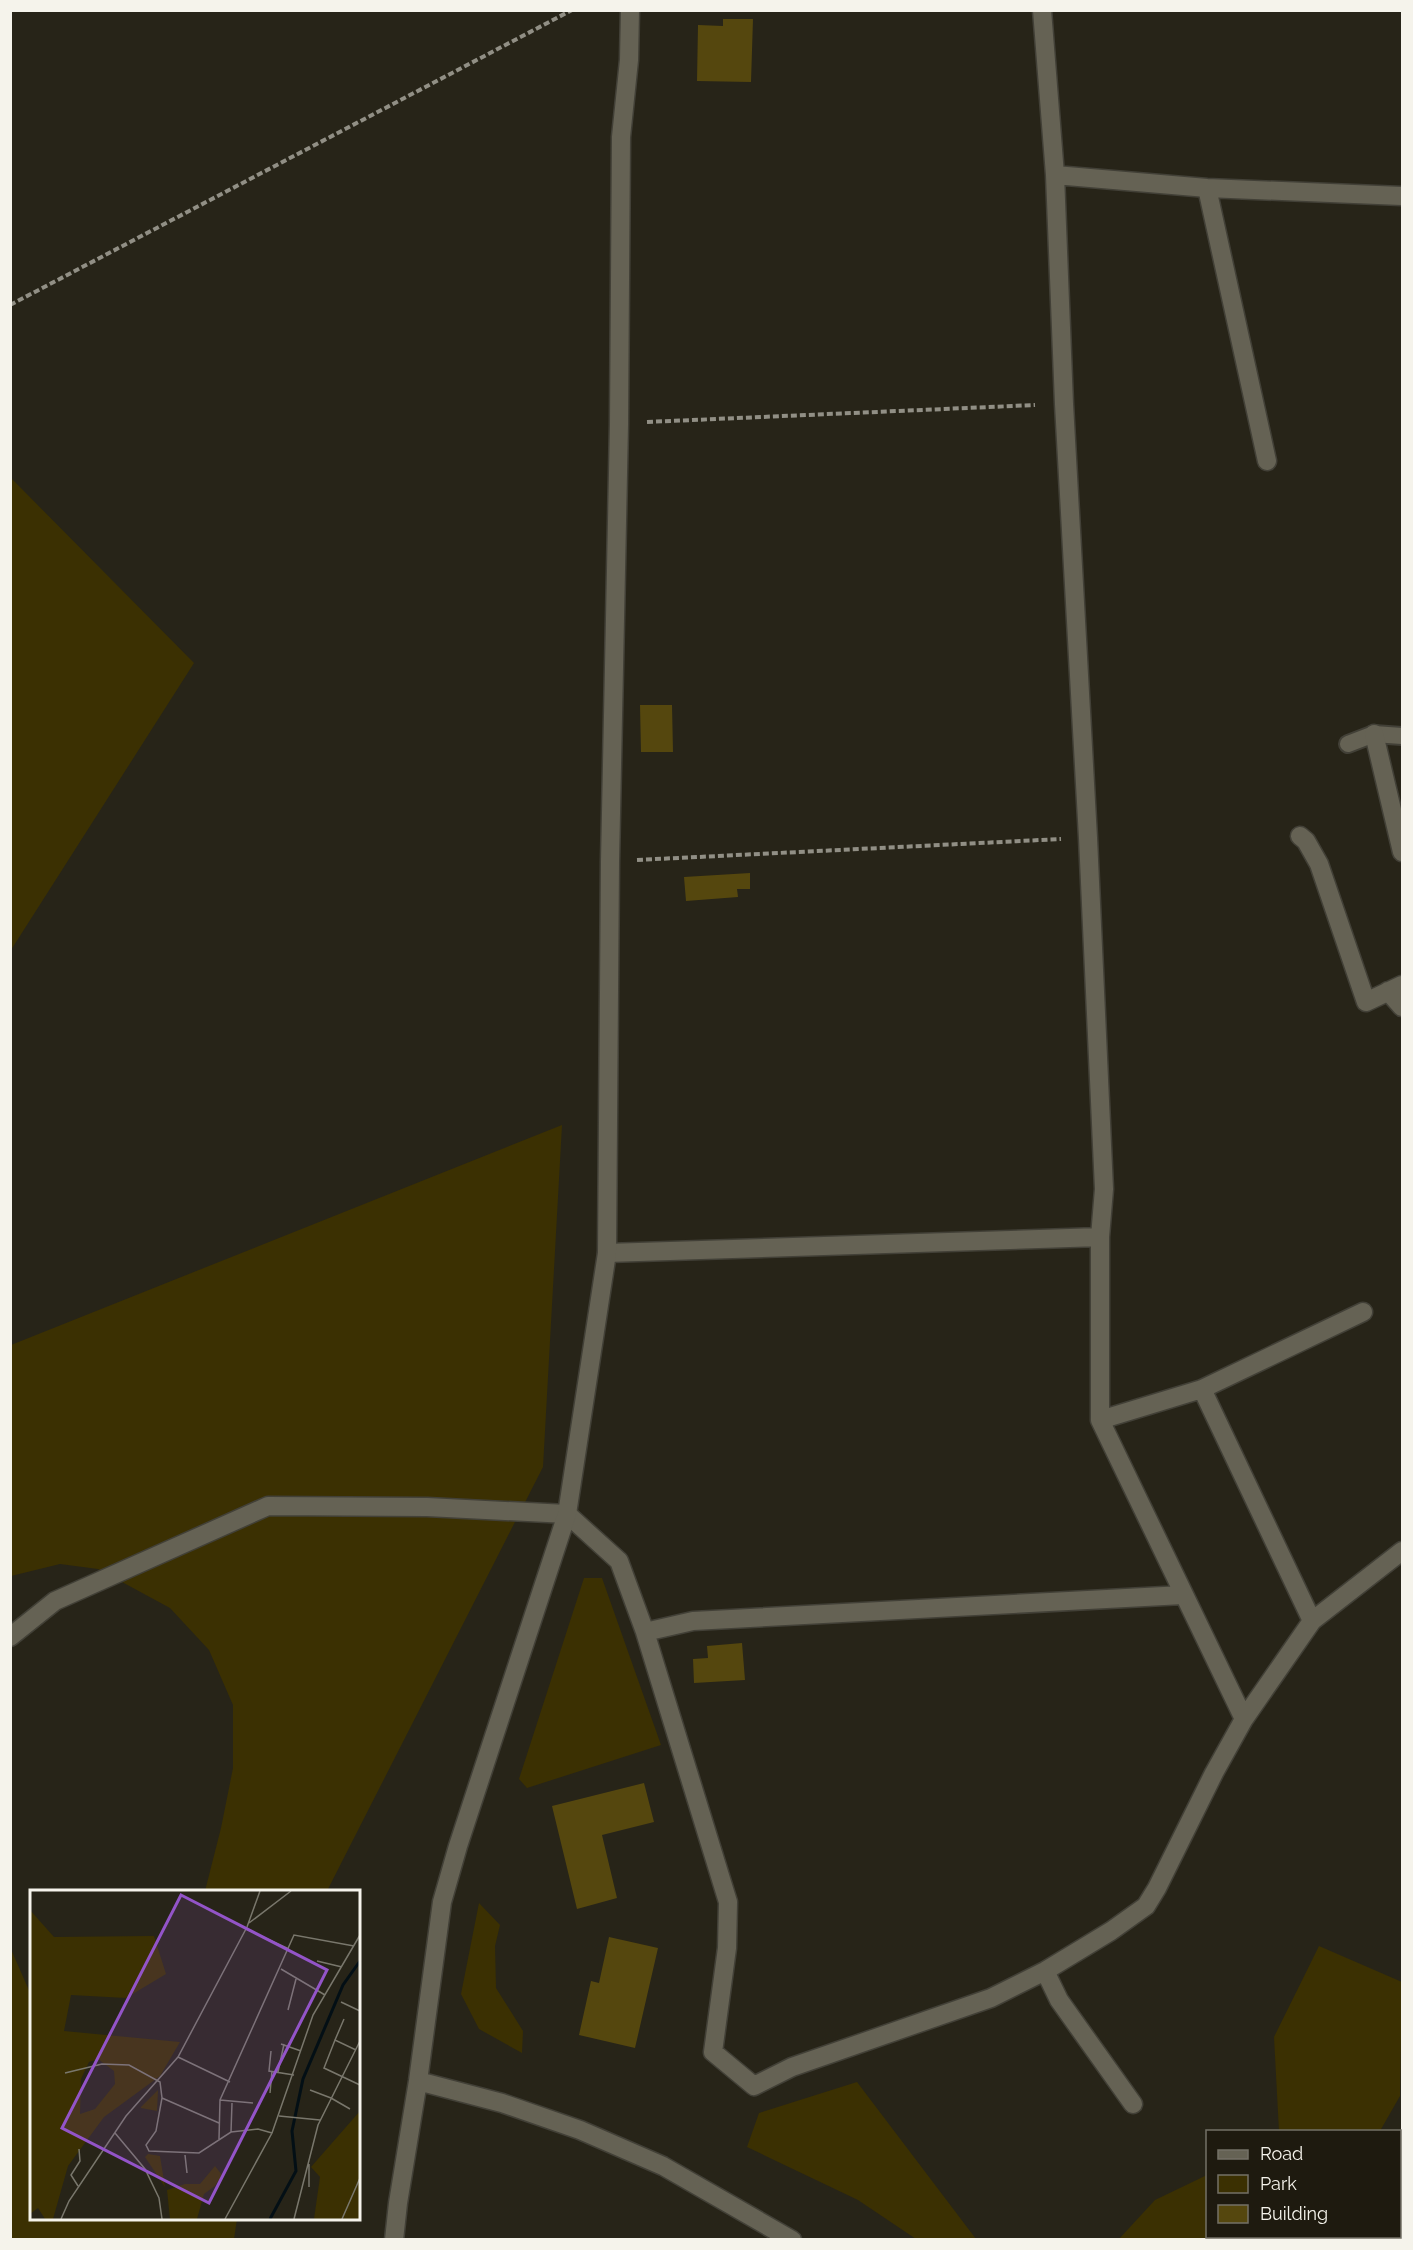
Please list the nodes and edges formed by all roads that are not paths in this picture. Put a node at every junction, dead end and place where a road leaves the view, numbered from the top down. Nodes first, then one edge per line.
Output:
1 (630, 10) edge
2 (1042, 10) edge
3 (1055, 176) junction
4 (1207, 188) junction
5 (1402, 196) edge
6 (1267, 461) dead end
7 (1374, 734) junction
8 (1402, 735) edge
9 (1348, 744) dead end
10 (1300, 836) dead end
11 (1402, 852) edge
12 (1395, 988) edge
13 (1402, 1007) edge
14 (1100, 1237) junction
15 (607, 1253) junction
16 (1364, 1312) dead end
17 (1202, 1389) junction
18 (1100, 1420) junction
19 (567, 1514) junction
20 (1402, 1551) edge
21 (1183, 1595) junction
22 (1312, 1621) junction
23 (645, 1632) junction
24 (10, 1636) edge
25 (1244, 1719) junction
26 (1045, 1971) junction
27 (418, 2081) junction
28 (1132, 2104) dead end
29 (394, 2240) edge
30 (792, 2240) edge

1 - 15 street
2 - 3 street
3 - 4 street
3 - 14 street
4 - 5 street
4 - 6 street
7 - 8 lane
7 - 9 lane
7 - 11 street
10 - 12 street
12 - 13 street
14 - 15 street
14 - 18 street
15 - 19 street
16 - 17 street
17 - 18 street
17 - 22 street
18 - 21 street
19 - 23 street
19 - 24 street
19 - 27 street
20 - 22 street
21 - 23 street
21 - 25 street
22 - 25 street
23 - 26 street
25 - 26 street
26 - 28 street
27 - 29 street
27 - 30 street

